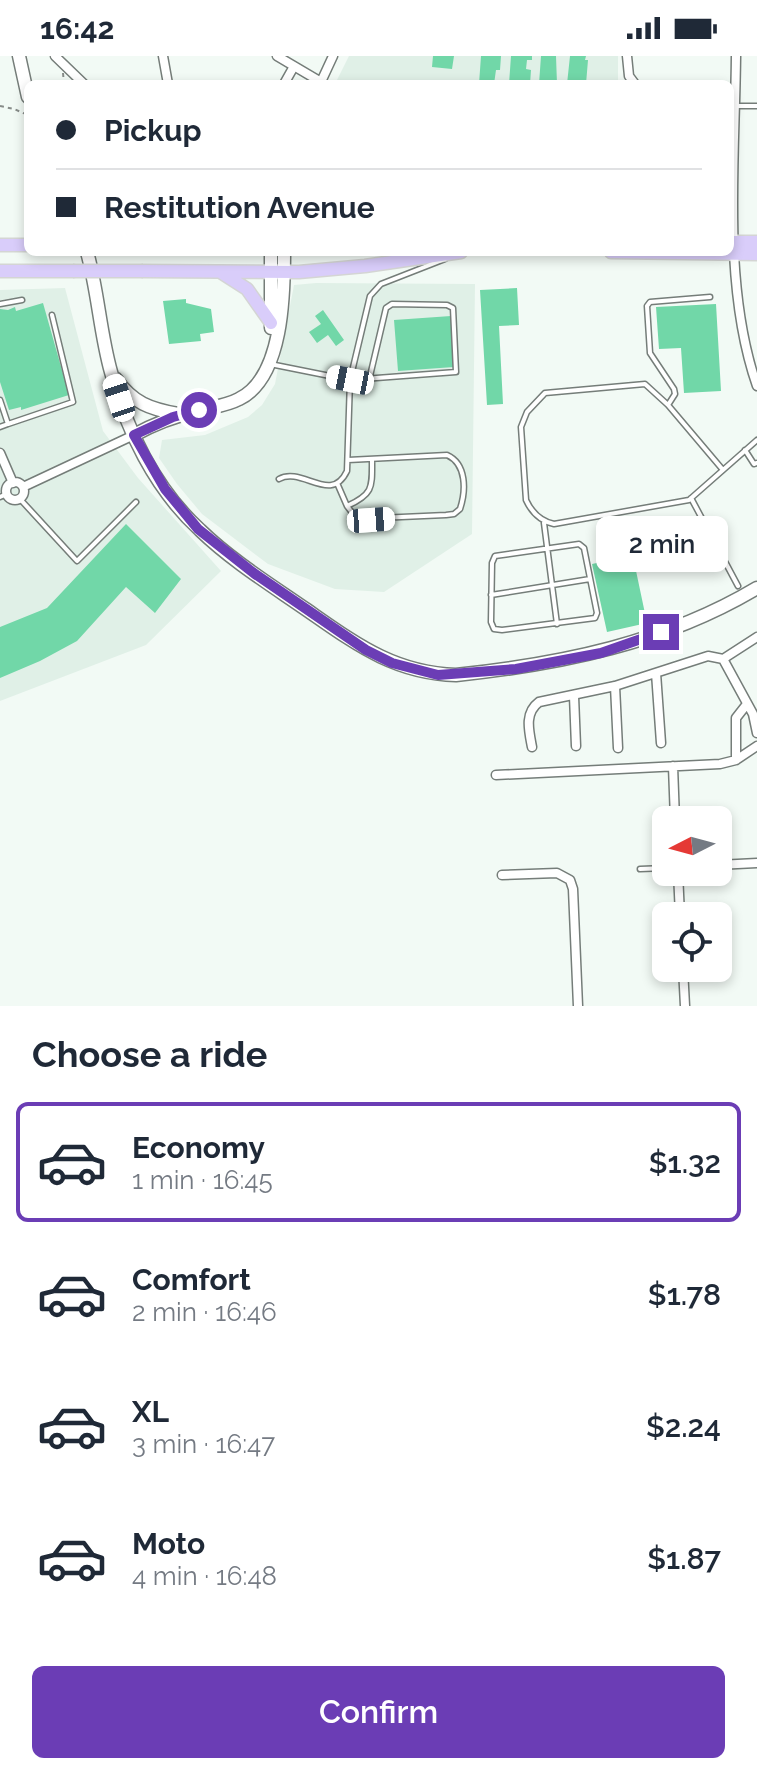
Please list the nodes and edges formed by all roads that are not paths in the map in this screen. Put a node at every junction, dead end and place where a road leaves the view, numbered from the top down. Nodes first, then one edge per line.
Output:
1 (19, 56) edge
2 (55, 56) edge
3 (163, 56) edge
4 (277, 56) edge
5 (333, 56) edge
6 (627, 56) edge
7 (736, 56) edge
8 (293, 68) junction
9 (24, 80) edge
10 (80, 80) edge
11 (167, 80) edge
12 (286, 80) edge
13 (315, 80) edge
14 (321, 80) edge
15 (632, 80) edge
16 (734, 80) edge
17 (734, 98) edge
18 (735, 106) junction
19 (757, 106) edge
20 (734, 176) edge
21 (757, 242) edge
22 (0, 245) edge
23 (24, 245) edge
24 (734, 246) edge
25 (734, 246) edge
26 (757, 254) edge
27 (88, 256) edge
28 (272, 256) edge
29 (283, 256) edge
30 (434, 256) edge
31 (452, 256) edge
32 (734, 256) edge
33 (2, 271) edge
34 (219, 272) junction
35 (277, 272) junction
36 (710, 297) dead end
37 (22, 300) dead end
38 (0, 304) edge
39 (52, 315) dead end
40 (271, 323) junction
41 (270, 359) junction
42 (110, 370) junction
43 (370, 376) junction
44 (350, 380) junction
45 (757, 386) edge
46 (0, 400) edge
47 (668, 405) junction
48 (182, 415) junction
49 (8, 424) junction
50 (0, 427) edge
51 (134, 435) junction
52 (757, 440) edge
53 (745, 450) junction
54 (0, 453) edge
55 (372, 459) junction
56 (348, 460) junction
57 (757, 463) edge
58 (723, 470) junction
59 (279, 479) dead end
60 (13, 483) junction
61 (337, 483) junction
62 (23, 487) junction
63 (3, 495) edge
64 (691, 498) junction
65 (20, 499) junction
66 (136, 502) dead end
67 (347, 506) junction
68 (544, 522) junction
69 (547, 549) junction
70 (590, 579) junction
71 (553, 585) junction
72 (738, 586) dead end
73 (757, 588) edge
74 (491, 595) junction
75 (557, 624) junction
76 (757, 637) edge
77 (723, 659) junction
78 (656, 673) junction
79 (615, 686) junction
80 (574, 696) junction
81 (747, 704) junction
82 (757, 733) edge
83 (661, 743) dead end
84 (576, 746) dead end
85 (757, 746) edge
86 (532, 747) dead end
87 (618, 748) dead end
88 (736, 760) junction
89 (673, 766) junction
90 (496, 775) dead end
91 (674, 806) edge
92 (757, 863) edge
93 (732, 864) edge
94 (640, 869) dead end
95 (652, 869) edge
96 (502, 875) dead end
97 (684, 982) edge
98 (578, 1006) edge
99 (685, 1006) edge

1 - 9 street
2 - 10 street
3 - 11 street
4 - 8 street
5 - 14 street
6 - 15 street
7 - 16 street
8 - 12 street
8 - 13 street
17 - 18 street
18 - 19 lane
18 - 20 street
21 - 24 main road
22 - 23 main road
25 - 26 main road
27 - 42 street
28 - 35 street
29 - 35 street
30 - 35 main road
31 - 44 lane
32 - 45 street
33 - 34 main road, bridge
34 - 35 main road
34 - 40 main road
35 - 40 street
35 - 41 street
36 - 47 lane
37 - 38 lane
39 - 49 lane
40 - 41 street
41 - 44 lane
41 - 48 street
42 - 48 street
42 - 51 street
43 - 43 lane
43 - 44 lane
44 - 56 lane
46 - 49 lane
47 - 58 lane
47 - 68 lane
48 - 51 street
49 - 50 lane
51 - 62 street
51 - 73 street
52 - 53 lane
53 - 57 lane
53 - 58 lane
54 - 60 street
55 - 56 lane
55 - 67 lane
55 - 67 lane
56 - 61 lane
58 - 64 lane
59 - 61 lane
60 - 62 street
60 - 63 street
61 - 67 lane
62 - 65 street
63 - 65 street
64 - 68 lane
64 - 72 lane
65 - 66 lane
68 - 69 lane
69 - 70 lane
69 - 71 lane
69 - 74 lane
70 - 71 lane
70 - 75 lane
71 - 74 lane
71 - 75 lane
74 - 75 lane
76 - 77 street
77 - 78 street
77 - 81 street
78 - 79 street
78 - 83 street
79 - 80 street
79 - 87 street
80 - 84 street
80 - 86 street
81 - 82 street
81 - 88 street
85 - 88 street
88 - 89 street
89 - 90 street
89 - 91 street
92 - 93 street
94 - 95 lane
96 - 98 street
97 - 99 street

